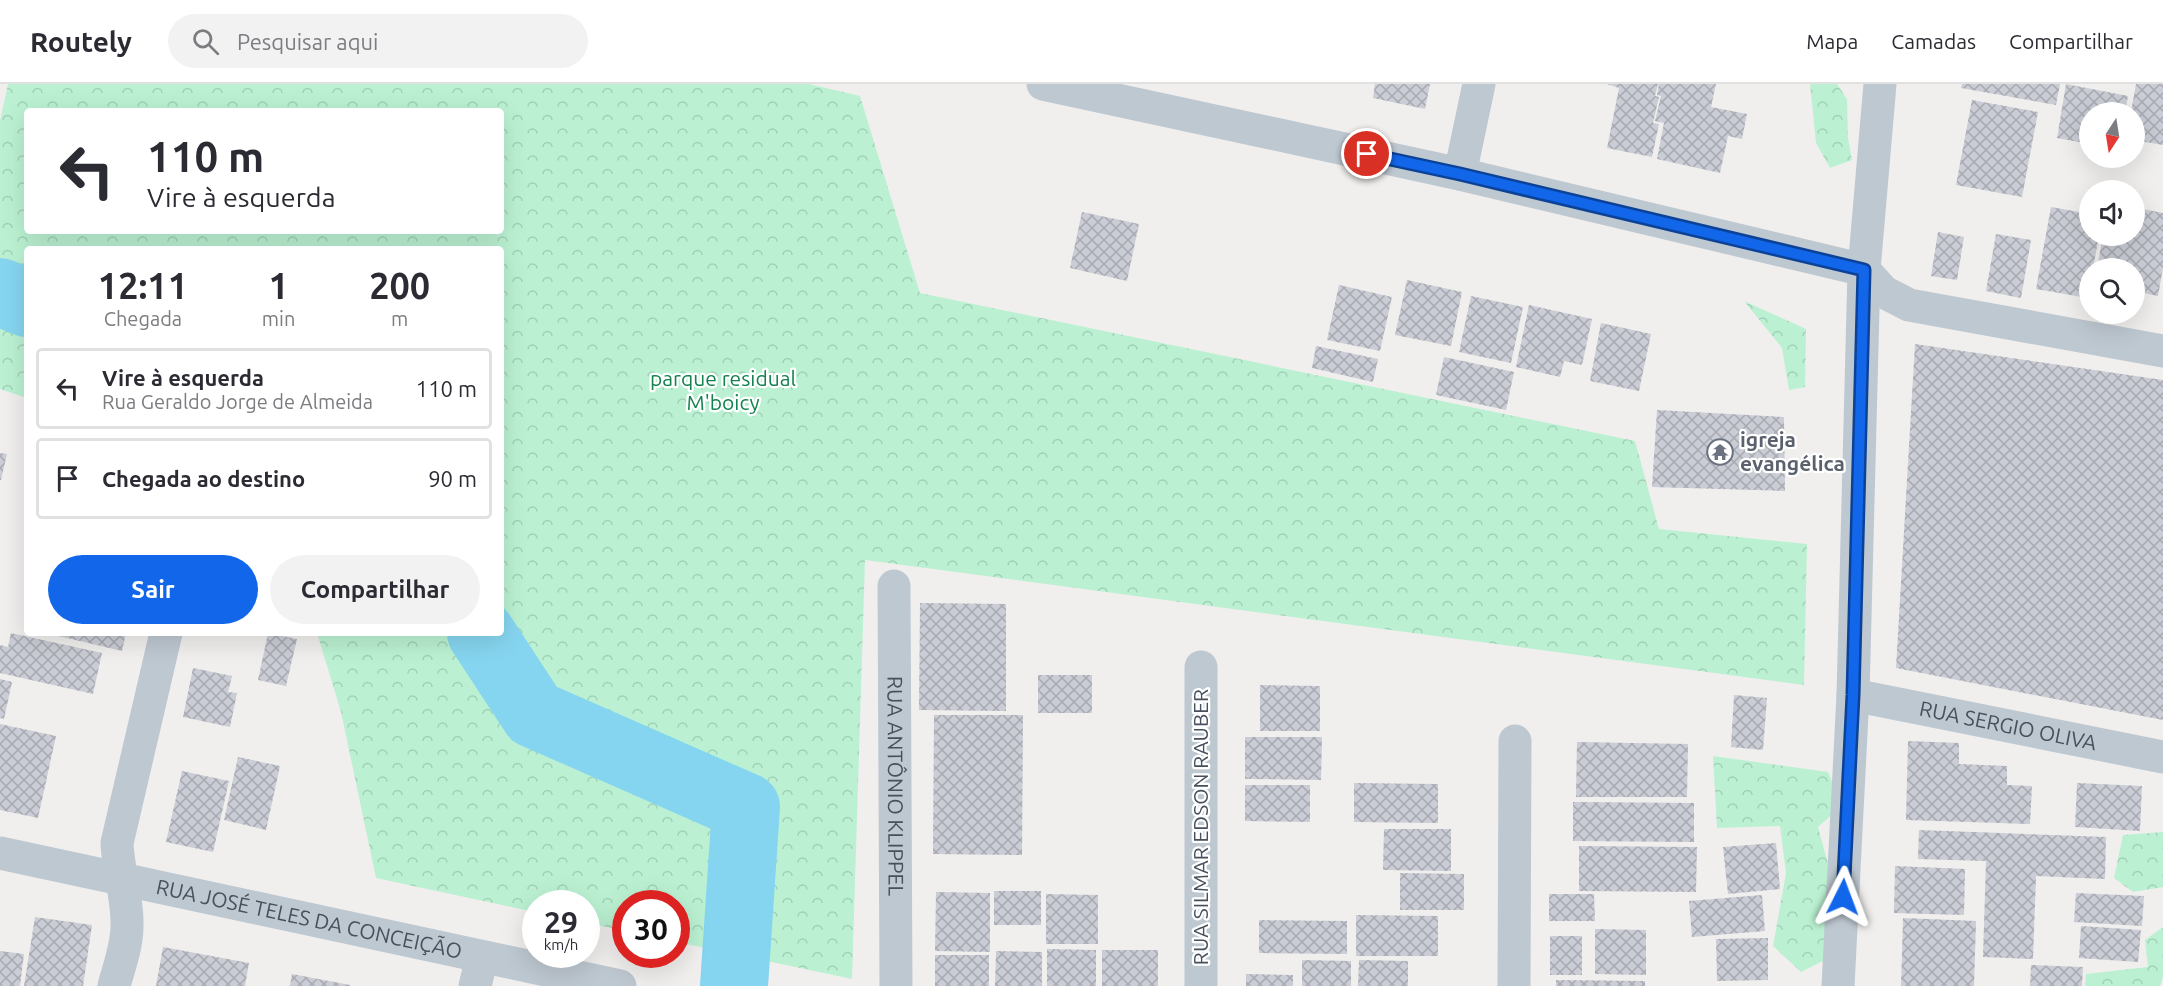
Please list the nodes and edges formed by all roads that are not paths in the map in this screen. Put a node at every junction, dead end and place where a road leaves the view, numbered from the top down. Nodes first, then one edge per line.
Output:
1 (1043, 84) edge
2 (1479, 84) edge
3 (1880, 84) edge
4 (1112, 91) edge
5 (1460, 174) junction
6 (1864, 270) junction
7 (2163, 351) edge
8 (894, 586) dead end
9 (165, 636) edge
10 (1201, 667) dead end
11 (1853, 695) junction
12 (1515, 741) dead end
13 (2163, 757) edge
14 (0, 853) edge
15 (121, 878) junction
16 (478, 971) edge
17 (114, 986) edge
18 (620, 986) edge
19 (896, 986) edge
20 (1201, 986) edge
21 (1514, 986) edge
22 (1839, 986) edge

1 - 4 street
2 - 5 street
3 - 6 street
4 - 5 street
5 - 6 street
6 - 7 street
6 - 11 street
8 - 19 street, RUA ANTÔNIO KLIPPEL
9 - 15 street
10 - 20 street, RUA SILMAR EDSON RAUBER
11 - 13 street, RUA SERGIO OLIVA
11 - 22 street
12 - 21 street
14 - 15 street, RUA JOSÉ TELES DA CONCEIÇÃO
15 - 16 street, RUA JOSÉ TELES DA CONCEIÇÃO
15 - 17 street
16 - 18 street, RUA JOSÉ TELES DA CONCEIÇÃO

